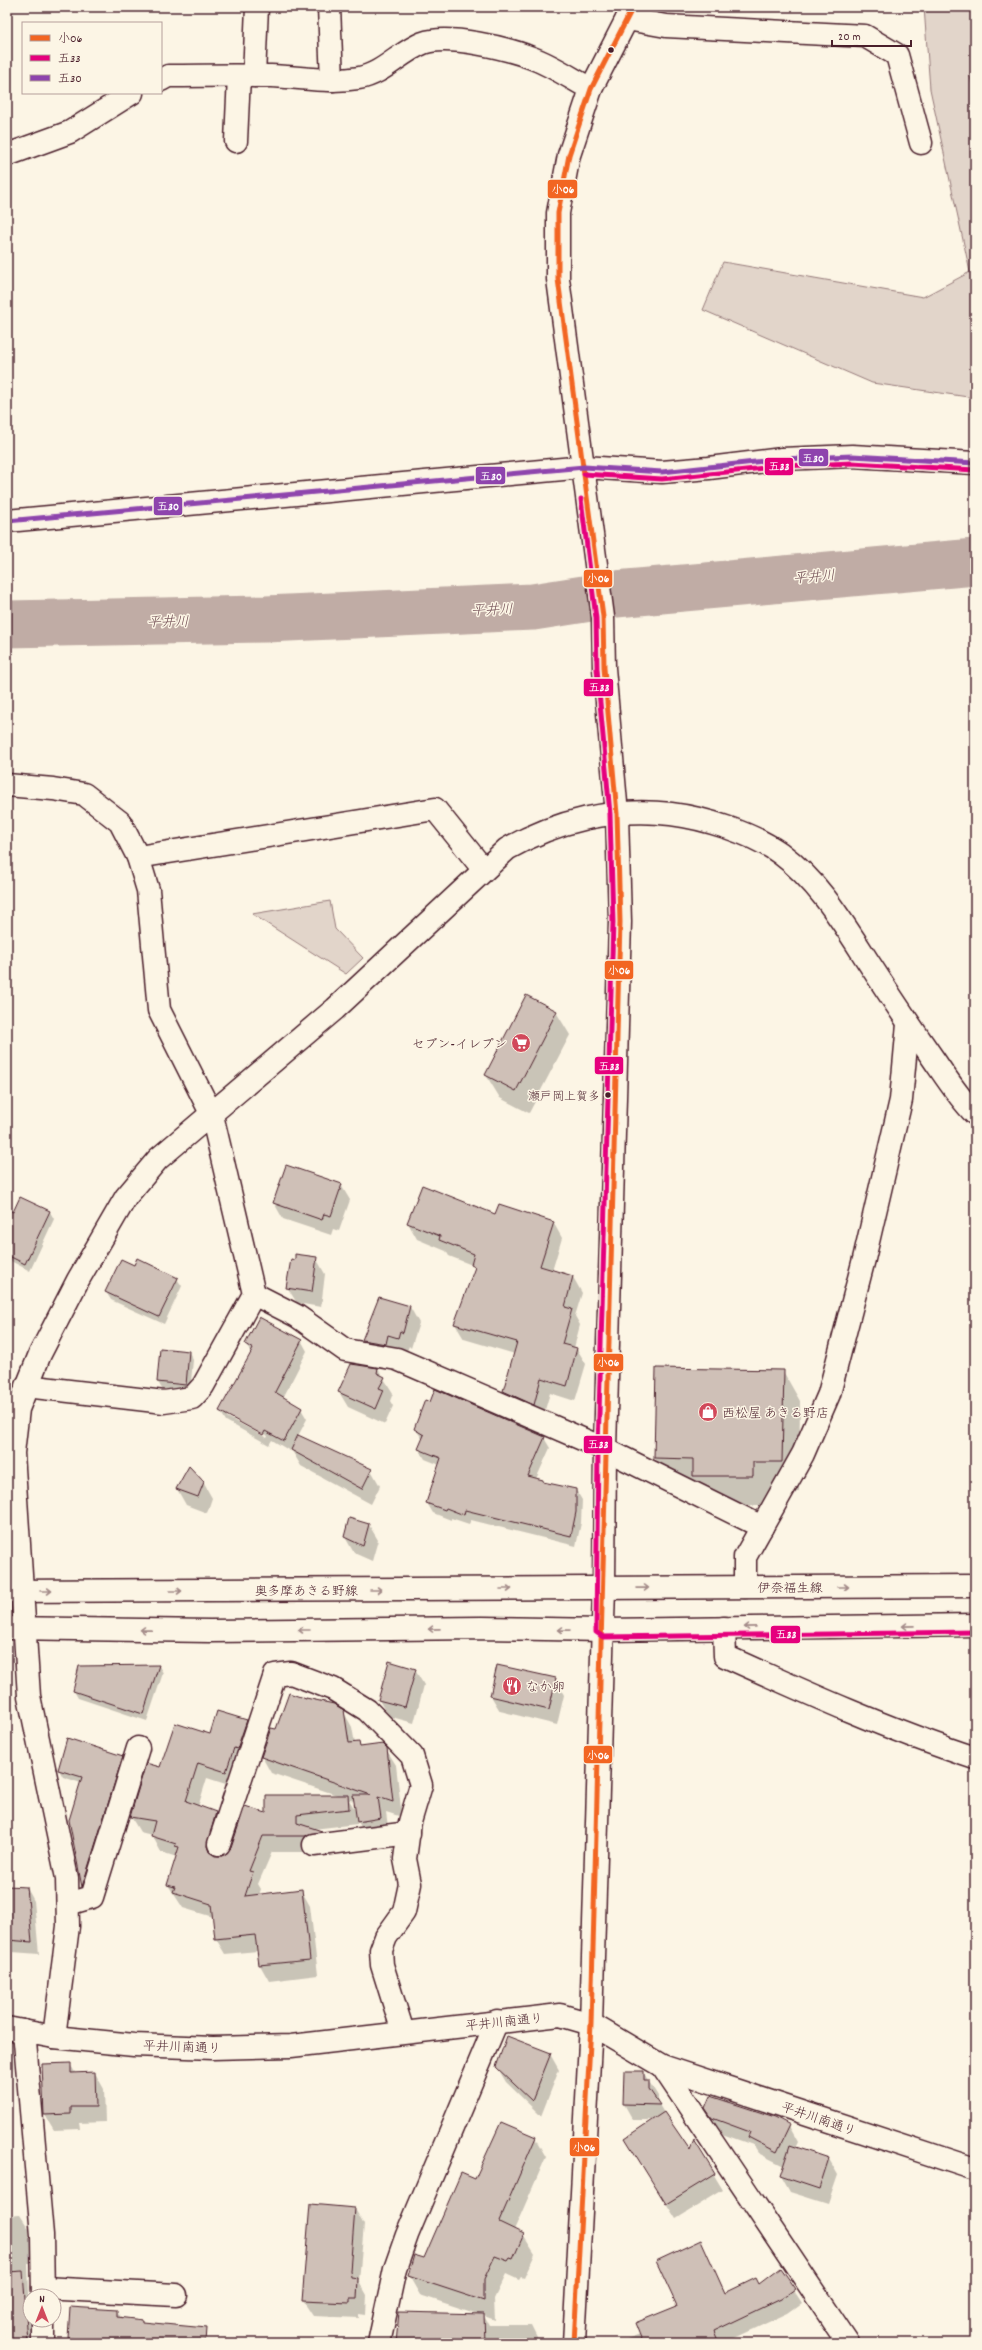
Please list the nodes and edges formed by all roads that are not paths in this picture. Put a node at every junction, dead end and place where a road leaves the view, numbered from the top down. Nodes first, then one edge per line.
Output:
1 (257, 7) edge
2 (329, 7) edge
3 (630, 13) edge
4 (246, 76) junction
5 (162, 79) edge
6 (332, 80) junction
7 (591, 89) junction
8 (130, 94) edge
9 (236, 141) dead end
10 (921, 143) dead end
11 (7, 155) edge
12 (975, 463) edge
13 (584, 466) junction
14 (7, 521) edge
15 (7, 785) edge
16 (617, 814) junction
17 (138, 856) junction
18 (484, 870) junction
19 (908, 1024) junction
20 (975, 1114) edge
21 (212, 1115) junction
22 (254, 1294) junction
23 (26, 1386) junction
24 (605, 1448) junction
25 (762, 1527) junction
26 (975, 1586) edge
27 (745, 1587) junction
28 (604, 1588) junction
29 (14, 1591) edge
30 (975, 1625) edge
31 (16, 1628) edge
32 (724, 1628) junction
33 (603, 1630) junction
34 (138, 1748) dead end
35 (975, 1758) edge
36 (409, 1833) junction
37 (219, 1844) dead end
38 (314, 1845) dead end
39 (68, 1904) junction
40 (497, 2021) junction
41 (591, 2024) junction
42 (16, 2029) edge
43 (403, 2032) junction
44 (54, 2037) junction
45 (662, 2066) junction
46 (975, 2169) edge
47 (43, 2288) edge
48 (62, 2292) edge
49 (176, 2295) dead end
50 (43, 2328) edge
51 (43, 2343) edge
52 (379, 2343) edge
53 (574, 2343) edge
54 (848, 2343) edge

1 - 4 main road
2 - 6 main road
3 - 7 main road
3 - 10 main road
4 - 5 main road
4 - 6 main road
4 - 9 main road
6 - 7 main road
7 - 13 main road
8 - 11 main road
12 - 13 main road
13 - 14 main road
13 - 16 main road
15 - 17 main road
16 - 18 main road
16 - 19 main road
16 - 24 main road
17 - 18 main road
17 - 21 main road
18 - 21 main road
19 - 20 main road
19 - 25 main road
21 - 22 main road
21 - 23 main road
22 - 23 main road
22 - 24 main road
23 - 29 main road
24 - 25 main road
24 - 28 main road
25 - 27 main road
27 -> 26 main road, 伊奈福生線
28 -> 27 main road, 伊奈福生線
29 -> 28 main road, 奥多摩あきる野線
28 - 33 main road
29 - 31 main road
30 -> 32 main road
33 -> 31 main road
31 - 39 main road
32 - 33 main road
32 - 35 main road
33 - 41 main road
34 - 39 main road
36 - 37 main road
36 - 38 main road
36 - 43 main road
39 - 44 main road
40 - 41 main road, 平井川南通り
40 - 43 main road, 平井川南通り
40 - 52 main road
41 - 45 main road, 平井川南通り
41 - 53 main road
42 - 44 main road, 平井川南通り
42 - 47 main road
43 - 44 main road, 平井川南通り
45 - 46 main road, 平井川南通り
45 - 54 main road
48 - 49 main road
50 - 51 main road

